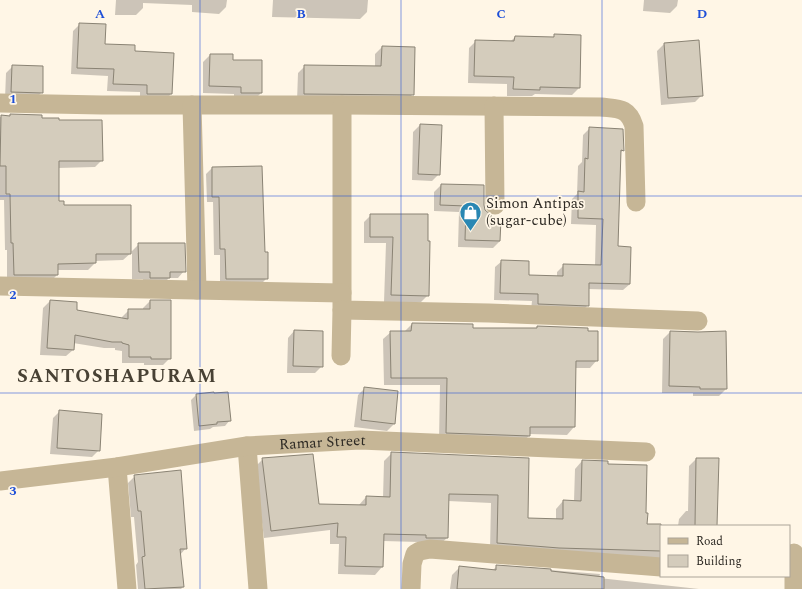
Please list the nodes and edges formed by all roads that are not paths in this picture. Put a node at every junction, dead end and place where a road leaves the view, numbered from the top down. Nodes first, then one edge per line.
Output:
1 (0, 103) edge
2 (342, 104) junction
3 (192, 105) junction
4 (494, 106) junction
5 (636, 202) dead end
6 (495, 205) dead end
7 (0, 286) edge
8 (197, 290) junction
9 (342, 302) junction
10 (698, 321) dead end
11 (341, 356) dead end
12 (247, 446) junction
13 (646, 452) dead end
14 (117, 467) junction
15 (0, 481) edge
16 (794, 553) dead end
17 (660, 567) edge
18 (127, 589) edge
19 (258, 589) edge
20 (411, 589) edge
21 (794, 589) edge

1 - 3 street
2 - 3 street
2 - 4 street
2 - 9 street
3 - 8 street
4 - 5 street
4 - 6 street
7 - 8 street
8 - 9 street
9 - 10 street
9 - 11 street
12 - 13 street, Ramar Street
12 - 14 street, Ramar Street
12 - 19 street
14 - 15 street, Ramar Street
14 - 18 street
16 - 21 street
17 - 20 street

